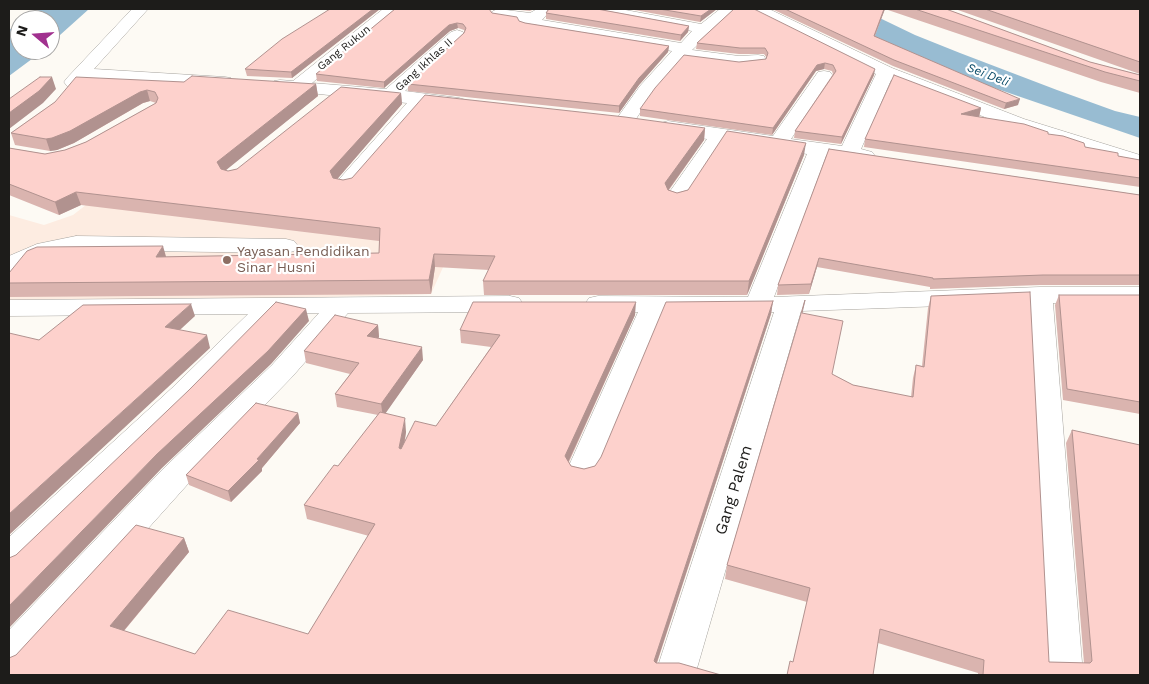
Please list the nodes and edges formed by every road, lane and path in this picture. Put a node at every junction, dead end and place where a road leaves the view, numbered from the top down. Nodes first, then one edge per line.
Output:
1 (140, 9) edge
2 (392, 9) edge
3 (548, 9) edge
4 (729, 9) edge
5 (758, 9) edge
6 (603, 10) edge
7 (498, 14) edge
8 (530, 18) junction
9 (704, 29) junction
10 (458, 35) edge
11 (682, 50) junction
12 (758, 60) edge
13 (886, 72) junction
14 (82, 73) junction
15 (824, 76) dead end
16 (297, 86) junction
17 (338, 90) junction
18 (63, 94) edge
19 (390, 95) junction
20 (420, 100) junction
21 (321, 106) edge
22 (478, 106) edge
23 (605, 119) edge
24 (641, 124) junction
25 (720, 134) junction
26 (779, 142) junction
27 (819, 148) junction
28 (849, 153) junction
29 (888, 159) edge
30 (1140, 162) edge
31 (345, 185) edge
32 (677, 197) edge
33 (286, 246) dead end
34 (9, 265) edge
35 (1040, 295) junction
36 (1140, 295) edge
37 (538, 304) edge
38 (577, 304) edge
39 (655, 304) junction
40 (758, 304) junction
41 (790, 304) junction
42 (272, 305) junction
43 (341, 305) junction
44 (9, 308) edge
45 (583, 470) edge
46 (9, 558) edge
47 (9, 656) edge
48 (675, 675) edge
49 (1063, 675) edge

1 - 14 street
2 - 16 street, Gang Rukun
3 - 8 street
4 - 9 street
5 - 13 street
6 - 9 street
7 - 8 street
8 - 11 street
9 - 11 street
10 - 19 street, Gang Ikhlas II
11 - 12 street
11 - 24 street
13 - 28 street
13 - 30 street
14 - 16 street
14 - 18 street
15 - 26 street
16 - 17 street
17 - 19 street
17 - 21 street
19 - 20 street
20 - 22 street
20 - 31 street
23 - 24 street
24 - 25 street
25 - 26 street
25 - 32 street
26 - 27 street
27 - 28 street
27 - 40 street
28 - 29 street
33 - 34 street
35 - 36 street
35 - 41 street
35 - 49 street
37 - 43 street
38 - 39 street
39 - 40 street
39 - 45 street
40 - 41 street
41 - 48 street, Gang Palem
42 - 43 street
42 - 44 street
42 - 46 street
43 - 47 street

